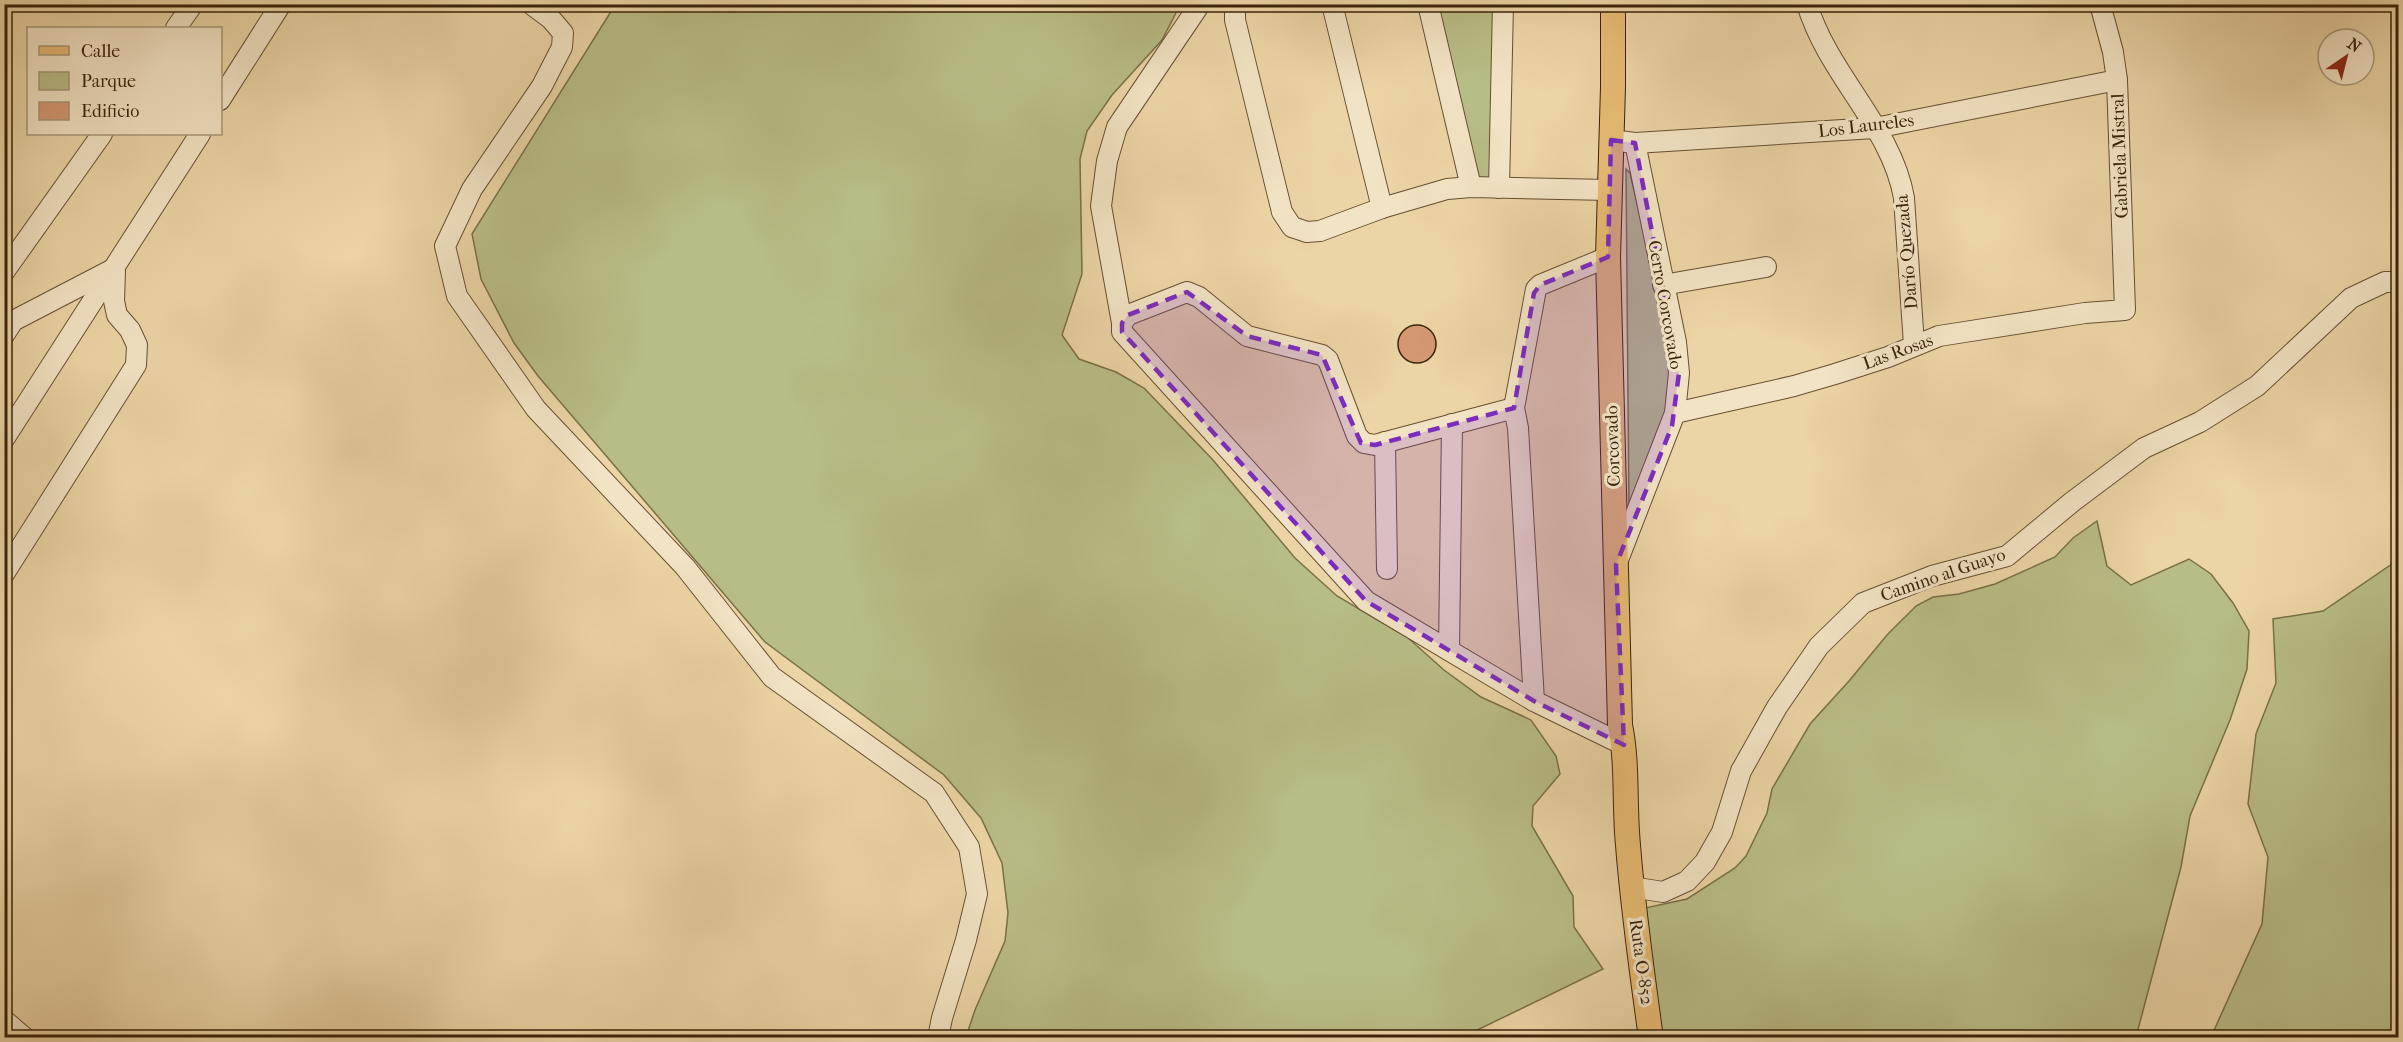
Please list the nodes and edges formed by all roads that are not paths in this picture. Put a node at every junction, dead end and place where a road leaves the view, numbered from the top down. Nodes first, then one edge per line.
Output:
1 (193, 4) edge
2 (281, 4) edge
3 (531, 4) edge
4 (1200, 4) edge
5 (1235, 4) edge
6 (1332, 4) edge
7 (1428, 4) edge
8 (1503, 4) edge
9 (1613, 4) edge
10 (1807, 4) edge
11 (2100, 4) edge
12 (177, 27) edge
13 (2117, 80) junction
14 (222, 97) edge
15 (1875, 128) junction
16 (101, 135) edge
17 (199, 135) edge
18 (1611, 140) junction
19 (1635, 143) junction
20 (1471, 187) junction
21 (1499, 188) junction
22 (1609, 190) junction
23 (1382, 208) junction
24 (1608, 257) junction
25 (1766, 267) dead end
26 (115, 268) junction
27 (4, 272) edge
28 (2398, 282) edge
29 (1663, 285) junction
30 (2125, 310) joint
31 (1122, 323) junction
32 (4, 335) edge
33 (1914, 345) junction
34 (1514, 408) junction
35 (1675, 413) junction
36 (1452, 424) junction
37 (4, 439) edge
38 (1385, 442) junction
39 (1616, 565) junction
40 (1387, 569) dead end
41 (4, 574) edge
42 (1449, 650) junction
43 (1534, 701) junction
44 (1624, 745) junction
45 (1631, 888) junction
46 (4, 1020) edge
47 (25, 1038) edge
48 (938, 1038) edge
49 (1651, 1038) edge

1 - 12 street
2 - 14 street
3 - 48 street
4 - 31 street
5 - 23 street
6 - 23 street
7 - 20 street
8 - 21 street
9 - 18 main road, Corcovado
10 - 15 street, Darío Quezada
11 - 13 street, Gabriela Mistral
13 - 15 street, Los Laureles
13 - 30 street, Gabriela Mistral
15 - 19 street, Los Laureles
15 - 33 street, Darío Quezada
16 - 27 street
17 - 26 street
18 - 19 street, Los Laureles
18 - 22 main road, Corcovado
19 - 29 street, Cerro Corcovado
20 - 21 street
20 - 23 street
21 - 22 street
22 - 24 main road, Corcovado
24 - 34 street
24 - 39 main road, Corcovado
25 - 29 street
26 - 32 street
26 - 37 street
26 - 41 street
28 - 45 street, Camino al Guayo
29 - 35 street, Cerro Corcovado
30 - 33 street, Las Rosas
31 - 38 street
31 - 42 street
33 - 35 street, Las Rosas
34 - 36 street
34 - 43 street
35 - 39 street, Cerro Corcovado
36 - 38 street
36 - 42 street
38 - 40 street
39 - 44 main road, Corcovado
42 - 43 street
43 - 44 street
44 - 45 main road, Corcovado
45 - 49 main road, Ruta O-852
46 - 47 street

